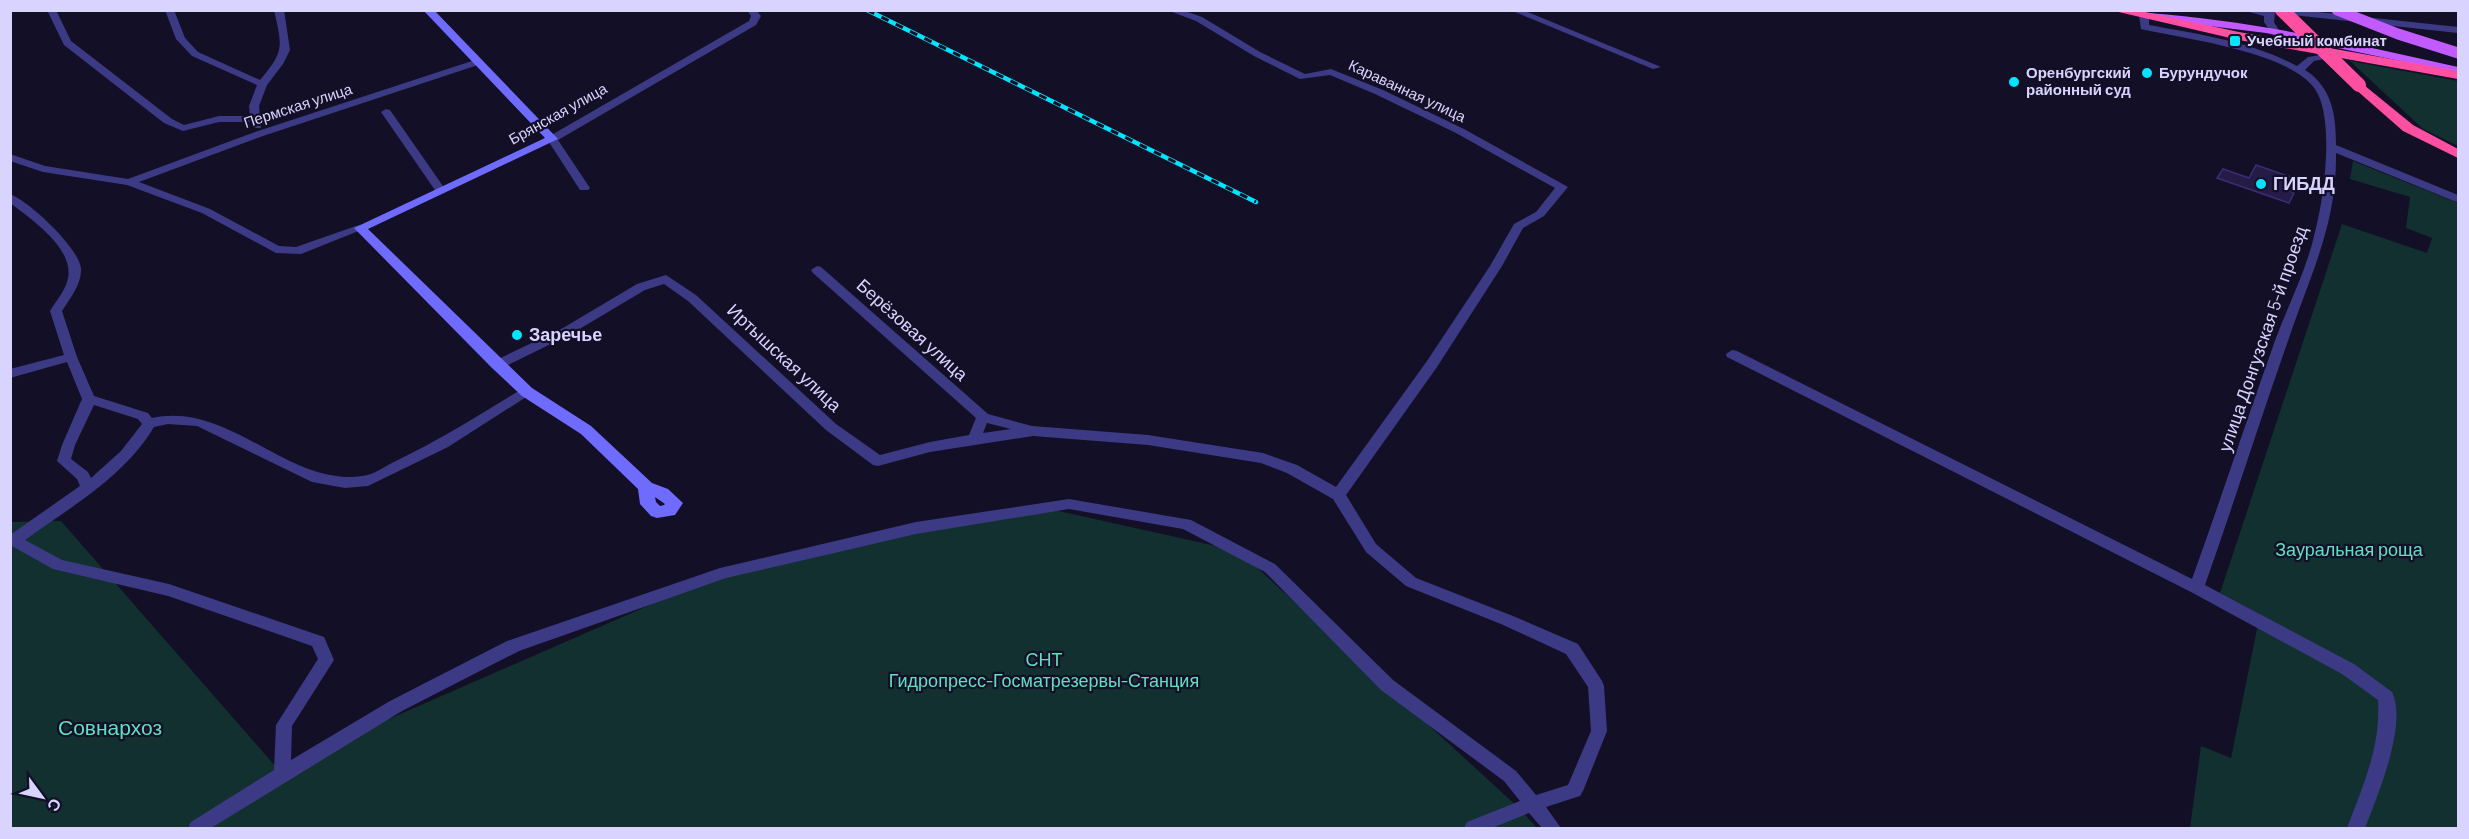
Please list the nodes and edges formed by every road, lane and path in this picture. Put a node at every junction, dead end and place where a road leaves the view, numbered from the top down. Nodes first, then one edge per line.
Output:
1 (51, 10) edge
2 (169, 10) edge
3 (279, 10) edge
4 (428, 10) edge
5 (751, 10) edge
6 (1171, 10) edge
7 (1514, 10) edge
8 (2116, 10) edge
9 (2246, 10) edge
10 (2337, 10) edge
11 (2275, 11) edge
12 (2144, 15) junction
13 (2458, 30) edge
14 (2275, 32) junction
15 (2458, 53) edge
16 (2336, 54) junction
17 (478, 62) junction
18 (1656, 67) dead end
19 (2299, 70) junction
20 (2458, 70) edge
21 (2458, 75) edge
22 (262, 84) junction
23 (386, 112) dead end
24 (254, 119) junction
25 (259, 134) junction
26 (552, 139) junction
27 (2332, 147) junction
28 (2458, 154) edge
29 (10, 157) edge
30 (129, 182) junction
31 (584, 188) dead end
32 (441, 191) junction
33 (10, 197) edge
34 (2458, 199) edge
35 (360, 228) junction
36 (817, 270) dead end
37 (1732, 354) dead end
38 (71, 357) junction
39 (497, 364) junction
40 (10, 374) edge
41 (527, 392) junction
42 (89, 399) junction
43 (983, 417) junction
44 (149, 423) junction
45 (1033, 431) junction
46 (974, 439) junction
47 (88, 487) junction
48 (646, 487) dead end
49 (1338, 495) junction
50 (12, 539) edge
51 (2196, 588) junction
52 (282, 774) junction
53 (1532, 804) junction
54 (197, 828) edge
55 (1473, 828) edge
56 (1552, 828) edge
57 (2356, 828) edge

1 - 24 street
2 - 22 street
3 - 22 street
4 - 17 street
5 - 26 street, Брянская улица
6 - 49 street, Караванная улица
7 - 18 street
8 - 12 highway
9 - 11 street
10 - 15 main road, bridge
11 - 13 street
11 - 14 street
11 - 28 highway, bridge
12 - 14 main road
12 - 16 highway
12 - 19 street
14 - 20 main road
16 - 19 street
16 - 21 highway
17 - 25 street, Пермская улица
17 - 26 street
19 - 27 street, улица Донгузская 5-й проезд
22 - 24 street
23 - 32 street
24 - 25 street
25 - 30 street, Пермская улица
26 - 31 street
26 - 32 street, Брянская улица
27 - 34 street
27 - 51 street, улица Донгузская 5-й проезд
29 - 30 street
30 - 35 street
32 - 35 street, Брянская улица
33 - 38 street
35 - 39 street
36 - 43 street, Берёзовая улица
37 - 51 street
38 - 40 street
38 - 42 street
39 - 41 street
39 - 46 street, Иртышская улица
41 - 44 street
41 - 48 street
42 - 44 street
42 - 47 street
43 - 45 street
43 - 46 street
44 - 47 street
45 - 46 street
45 - 49 street
47 - 50 street
49 - 53 street
50 - 52 street
51 - 57 street
52 - 53 street
52 - 54 street
53 - 55 street
53 - 56 street

